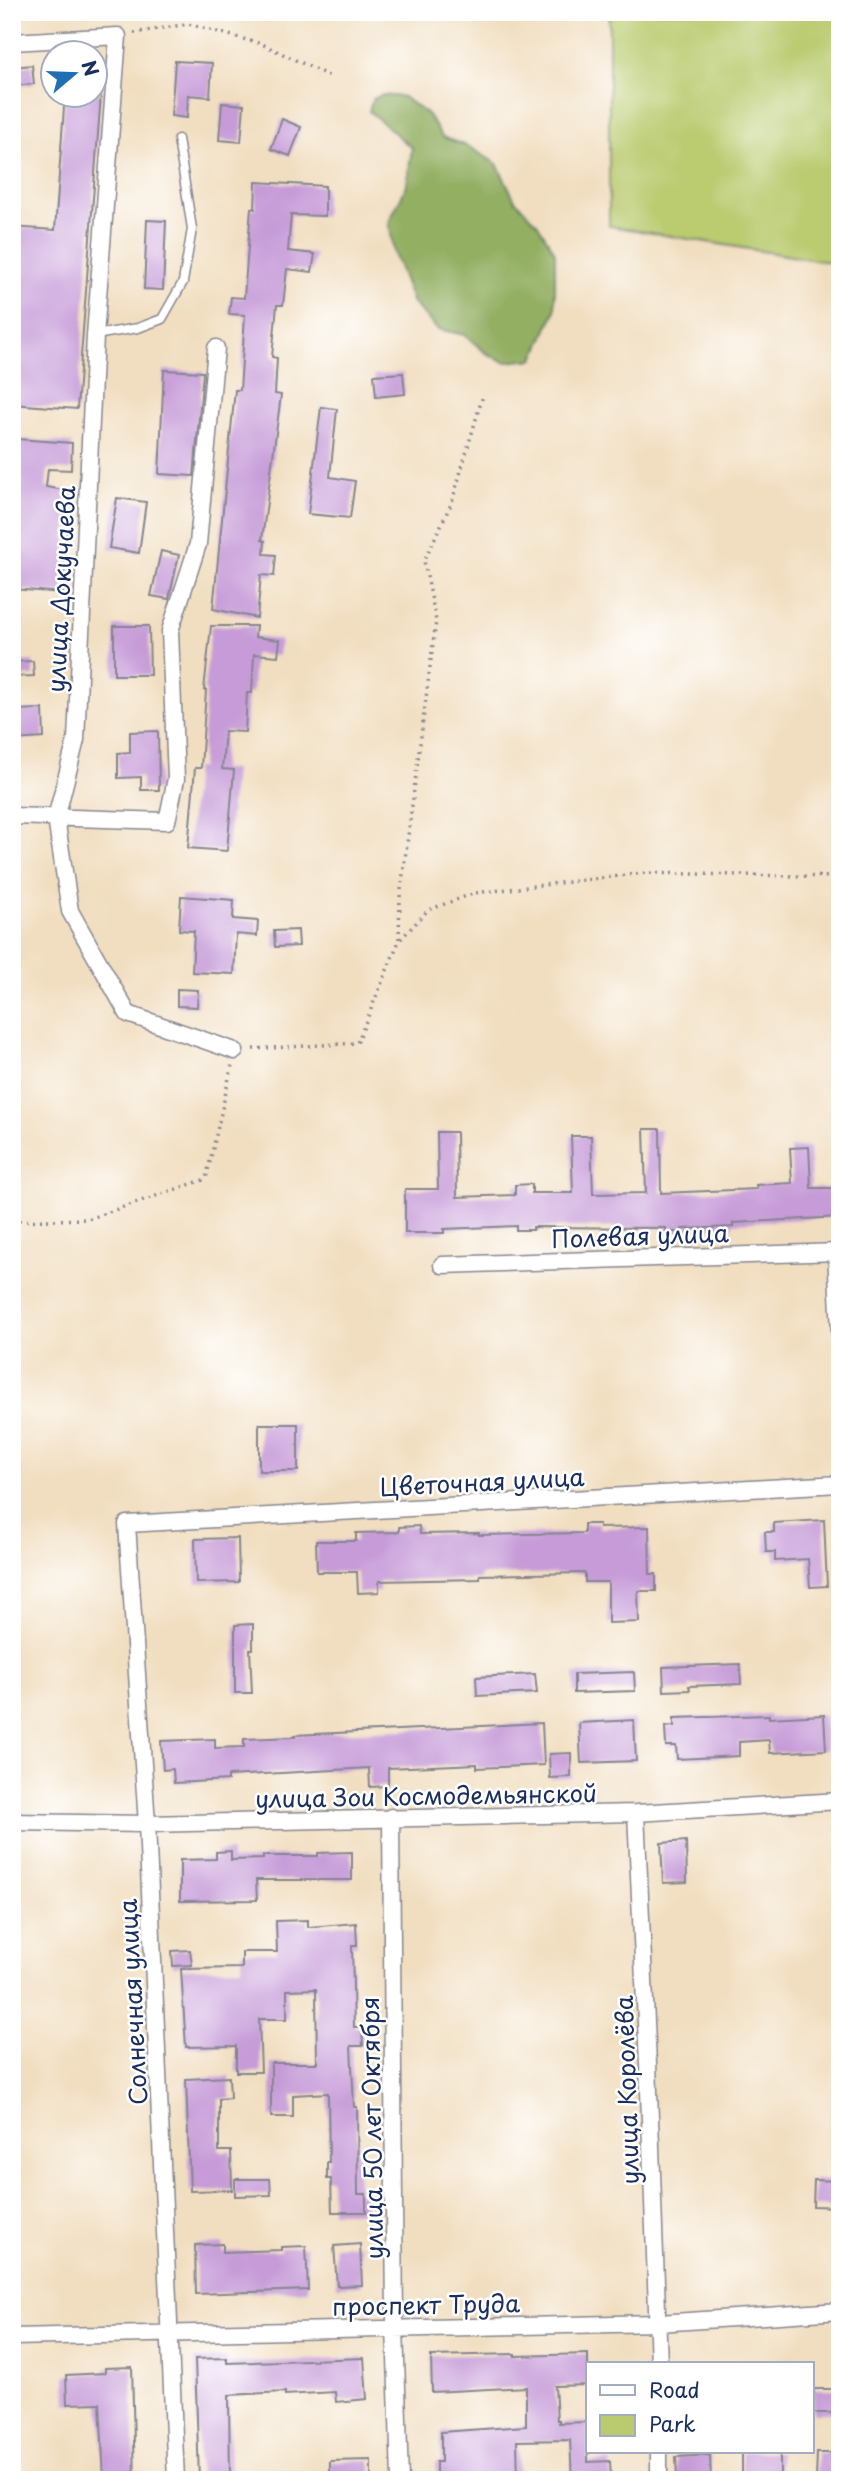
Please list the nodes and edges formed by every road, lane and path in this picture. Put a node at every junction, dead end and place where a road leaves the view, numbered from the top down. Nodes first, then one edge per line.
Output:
1 (118, 36) junction
2 (12, 41) edge
3 (331, 77) dead end
4 (178, 139) dead end
5 (94, 335) junction
6 (216, 348) dead end
7 (483, 395) dead end
8 (12, 816) edge
9 (56, 818) junction
10 (840, 877) edge
11 (399, 941) junction
12 (235, 1051) junction
13 (12, 1221) edge
14 (838, 1252) edge
15 (442, 1265) dead end
16 (840, 1332) edge
17 (840, 1484) edge
18 (127, 1524) joint
19 (840, 1801) edge
20 (636, 1813) junction
21 (391, 1817) junction
22 (12, 1822) edge
23 (147, 1825) junction
24 (840, 2311) edge
25 (659, 2323) junction
26 (395, 2327) junction
27 (170, 2333) junction
28 (12, 2337) edge
29 (659, 2362) edge
30 (659, 2454) edge
31 (176, 2480) edge
32 (400, 2480) edge
33 (659, 2480) edge

1 - 2 street
1 - 3 path
1 - 5 street, улица Докучаева
4 - 5 lane
5 - 9 street, улица Докучаева
6 - 9 street
7 - 11 path
8 - 9 street
9 - 12 street, улица Докучаева
10 - 11 path
11 - 12 path
12 - 13 path
14 - 15 street, Полевая улица
14 - 16 street
17 - 18 street, Цветочная улица
18 - 23 street, Солнечная улица
19 - 20 street, улица Зои Космодемьянской
20 - 21 street, улица Зои Космодемьянской
20 - 25 street, улица Королёва
21 - 23 street, улица Зои Космодемьянской
21 - 26 street, улица 50 лет Октября
22 - 23 street, улица Зои Космодемьянской
23 - 27 street, Солнечная улица
24 - 25 street, проспект Труда
25 - 26 street, проспект Труда
25 - 29 street, улица Королёва
26 - 27 street, проспект Труда
26 - 32 street, улица 50 лет Октября
27 - 28 street, проспект Труда
27 - 31 street, Солнечная улица
30 - 33 street

